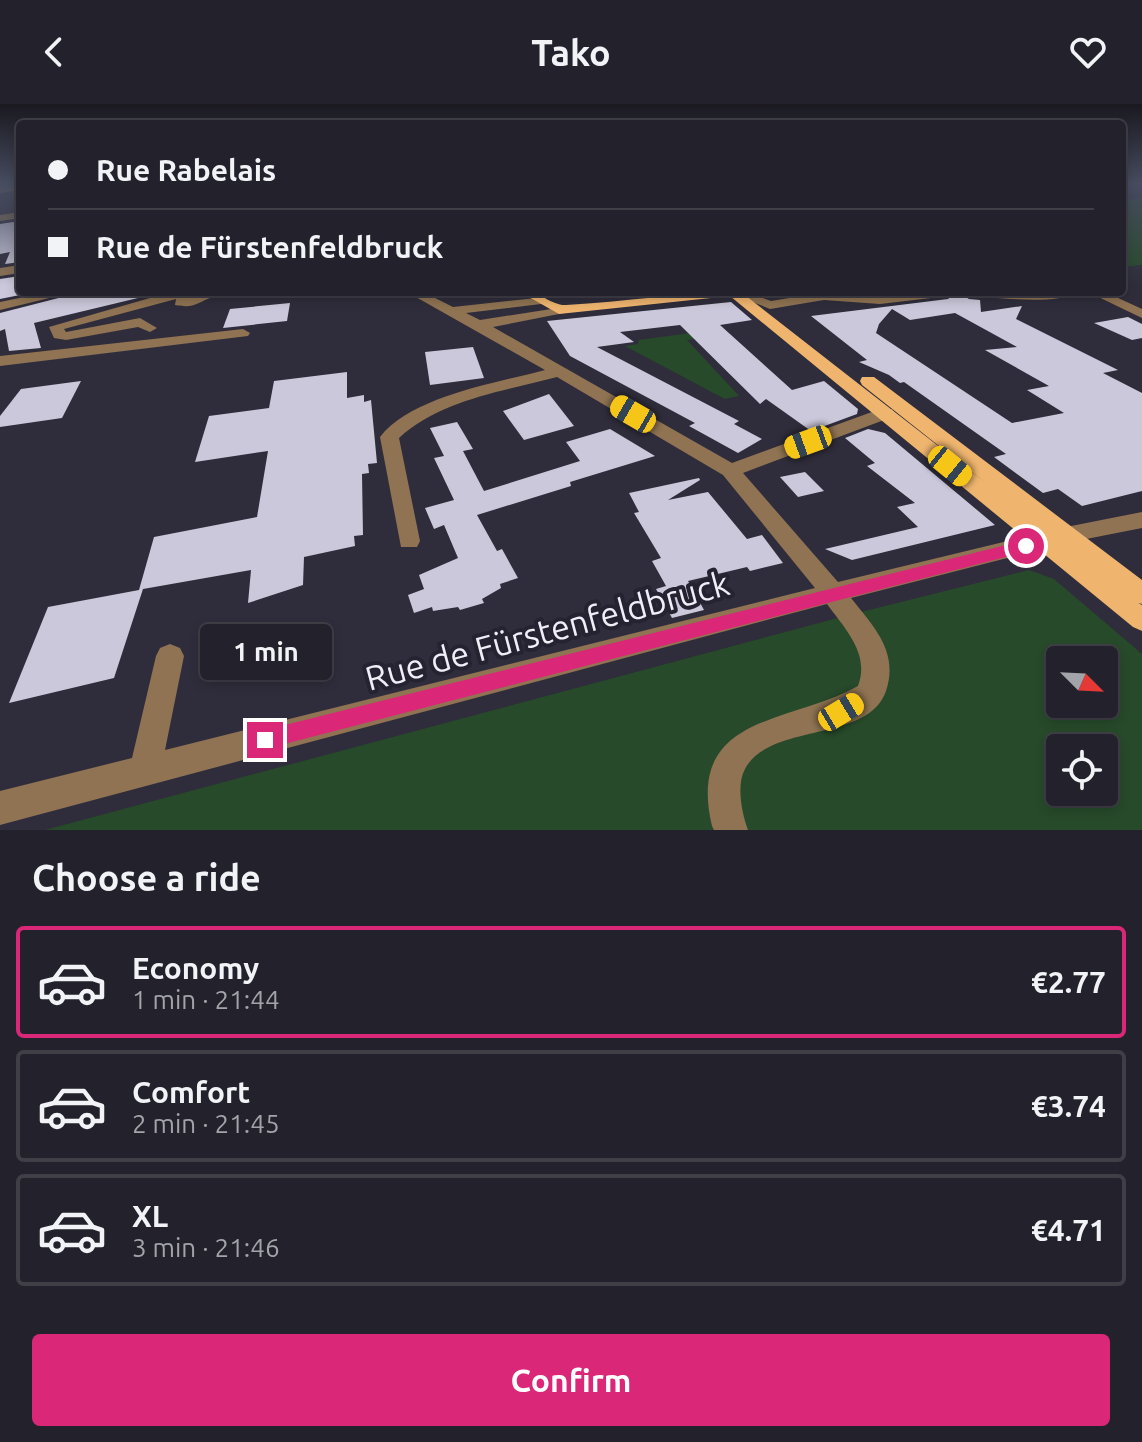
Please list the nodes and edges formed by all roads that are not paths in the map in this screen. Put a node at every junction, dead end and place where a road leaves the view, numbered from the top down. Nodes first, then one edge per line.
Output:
1 (49, 296) edge
2 (421, 296) edge
3 (534, 296) edge
4 (576, 296) edge
5 (694, 296) edge
6 (738, 296) edge
7 (744, 296) edge
8 (760, 296) edge
9 (828, 296) edge
10 (842, 296) edge
11 (860, 296) edge
12 (902, 296) edge
13 (1103, 296) edge
14 (190, 298) edge
15 (868, 299) junction
16 (541, 300) junction
17 (770, 305) junction
18 (0, 306) edge
19 (559, 310) junction
20 (452, 311) junction
21 (1142, 314) edge
22 (143, 319) dead end
23 (479, 325) junction
24 (243, 333) dead end
25 (208, 337) junction
26 (0, 361) edge
27 (560, 371) junction
28 (886, 413) junction
29 (730, 471) junction
30 (1142, 520) edge
31 (1056, 538) junction
32 (409, 541) dead end
33 (833, 593) junction
34 (1142, 594) edge
35 (1142, 620) edge
36 (170, 656) dead end
37 (145, 771) junction
38 (0, 808) edge
39 (731, 830) edge

1 - 18 street
2 - 20 street
3 - 16 main road
4 - 16 main road
5 - 19 main road
6 - 28 main road
7 - 17 street
8 - 17 main road
9 - 17 street
10 - 15 street
11 - 15 street
12 - 15 street
13 - 21 street
14 - 22 street
14 - 25 street
16 - 19 main road
16 - 20 street
17 - 31 main road
19 - 23 street
20 - 23 street
23 - 27 street
24 - 25 street
25 - 26 street
27 - 29 street
27 - 32 street
28 - 29 street
28 - 31 main road
29 - 33 street
30 - 31 street, Rue de Fürstenfeldbruck
31 - 33 street, Rue de Fürstenfeldbruck
31 - 34 main road
31 - 35 main road
33 - 37 street, Rue de Fürstenfeldbruck
33 - 39 street
36 - 37 street
37 - 38 street, Rue de Fürstenfeldbruck

